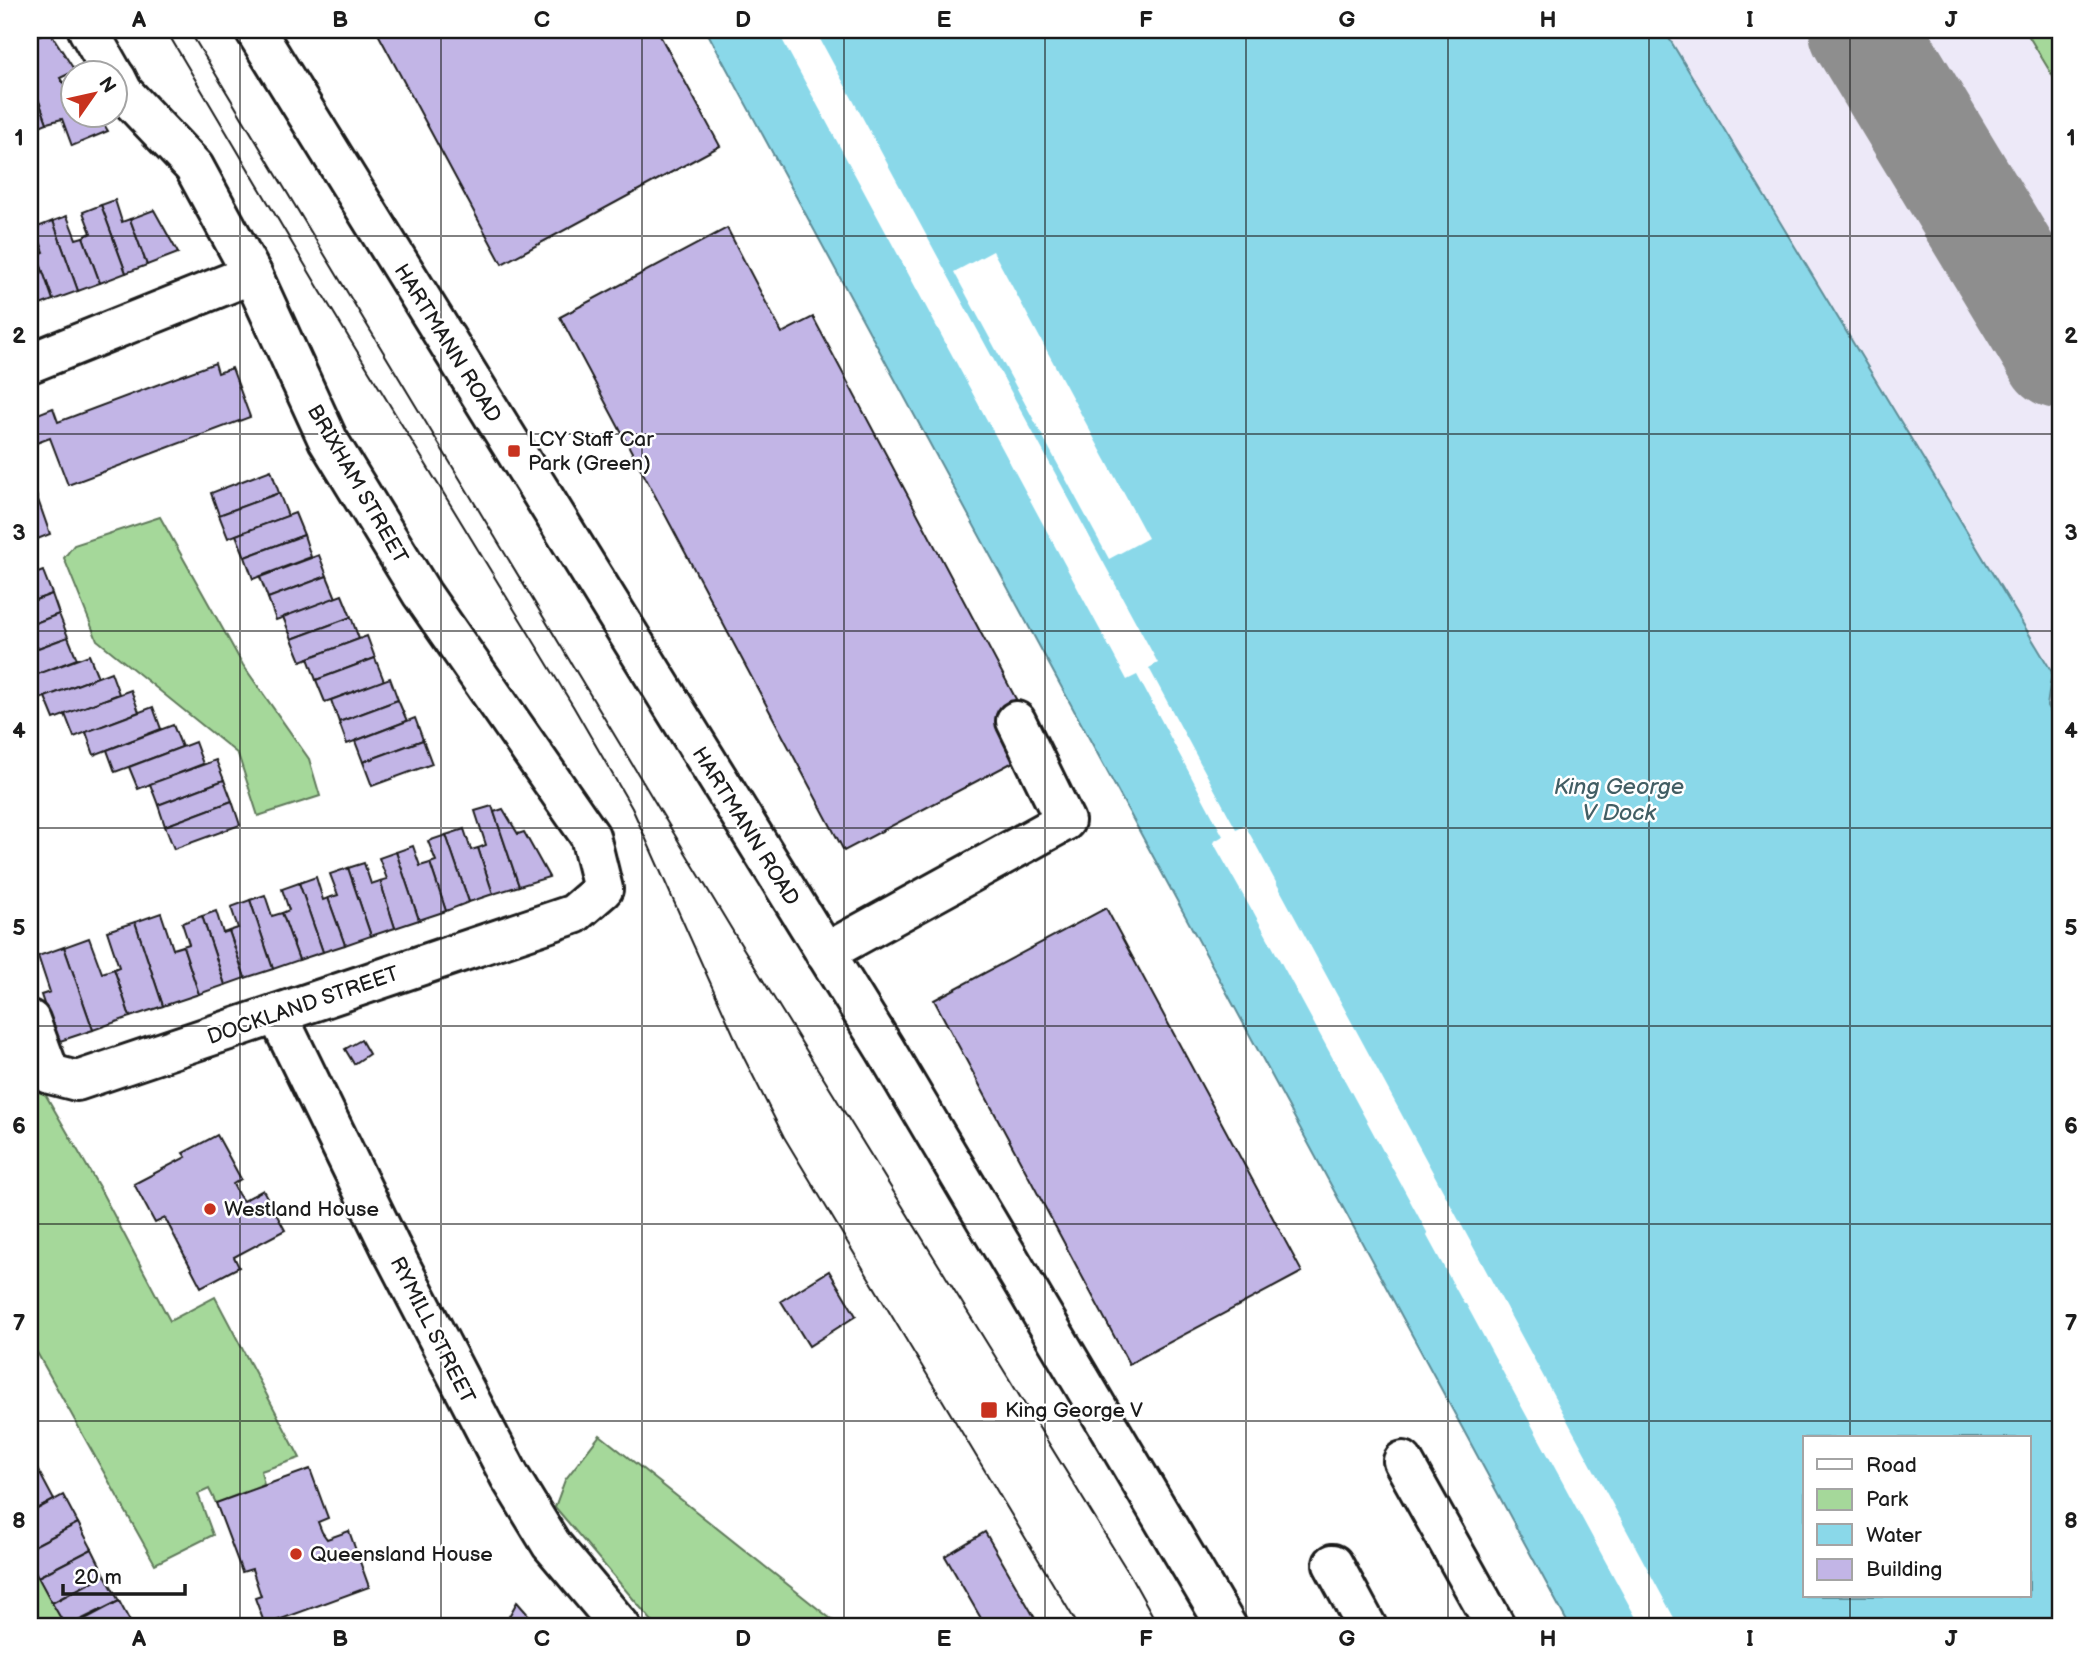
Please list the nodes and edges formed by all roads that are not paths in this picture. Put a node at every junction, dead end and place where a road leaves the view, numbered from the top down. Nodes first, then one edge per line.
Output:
1 (88, 30) edge
2 (255, 30) edge
3 (105, 60) edge
4 (130, 99) edge
5 (252, 274) junction
6 (30, 363) edge
7 (1016, 721) dead end
8 (603, 889) joint
9 (825, 953) junction
10 (277, 1014) junction
11 (30, 1020) edge
12 (1404, 1461) dead end
13 (1333, 1564) dead end
14 (621, 1627) edge
15 (1227, 1627) edge
16 (1367, 1627) edge
17 (1496, 1627) edge

1 - 3 street, BRIXHAM STREET
2 - 9 street, HARTMANN ROAD
4 - 5 street, BRIXHAM STREET
5 - 6 street
5 - 8 street, BRIXHAM STREET
7 - 9 street
8 - 10 street, DOCKLAND STREET
9 - 15 street, HARTMANN ROAD
10 - 11 street, DOCKLAND STREET
10 - 14 street, RYMILL STREET
12 - 17 street
13 - 16 street

